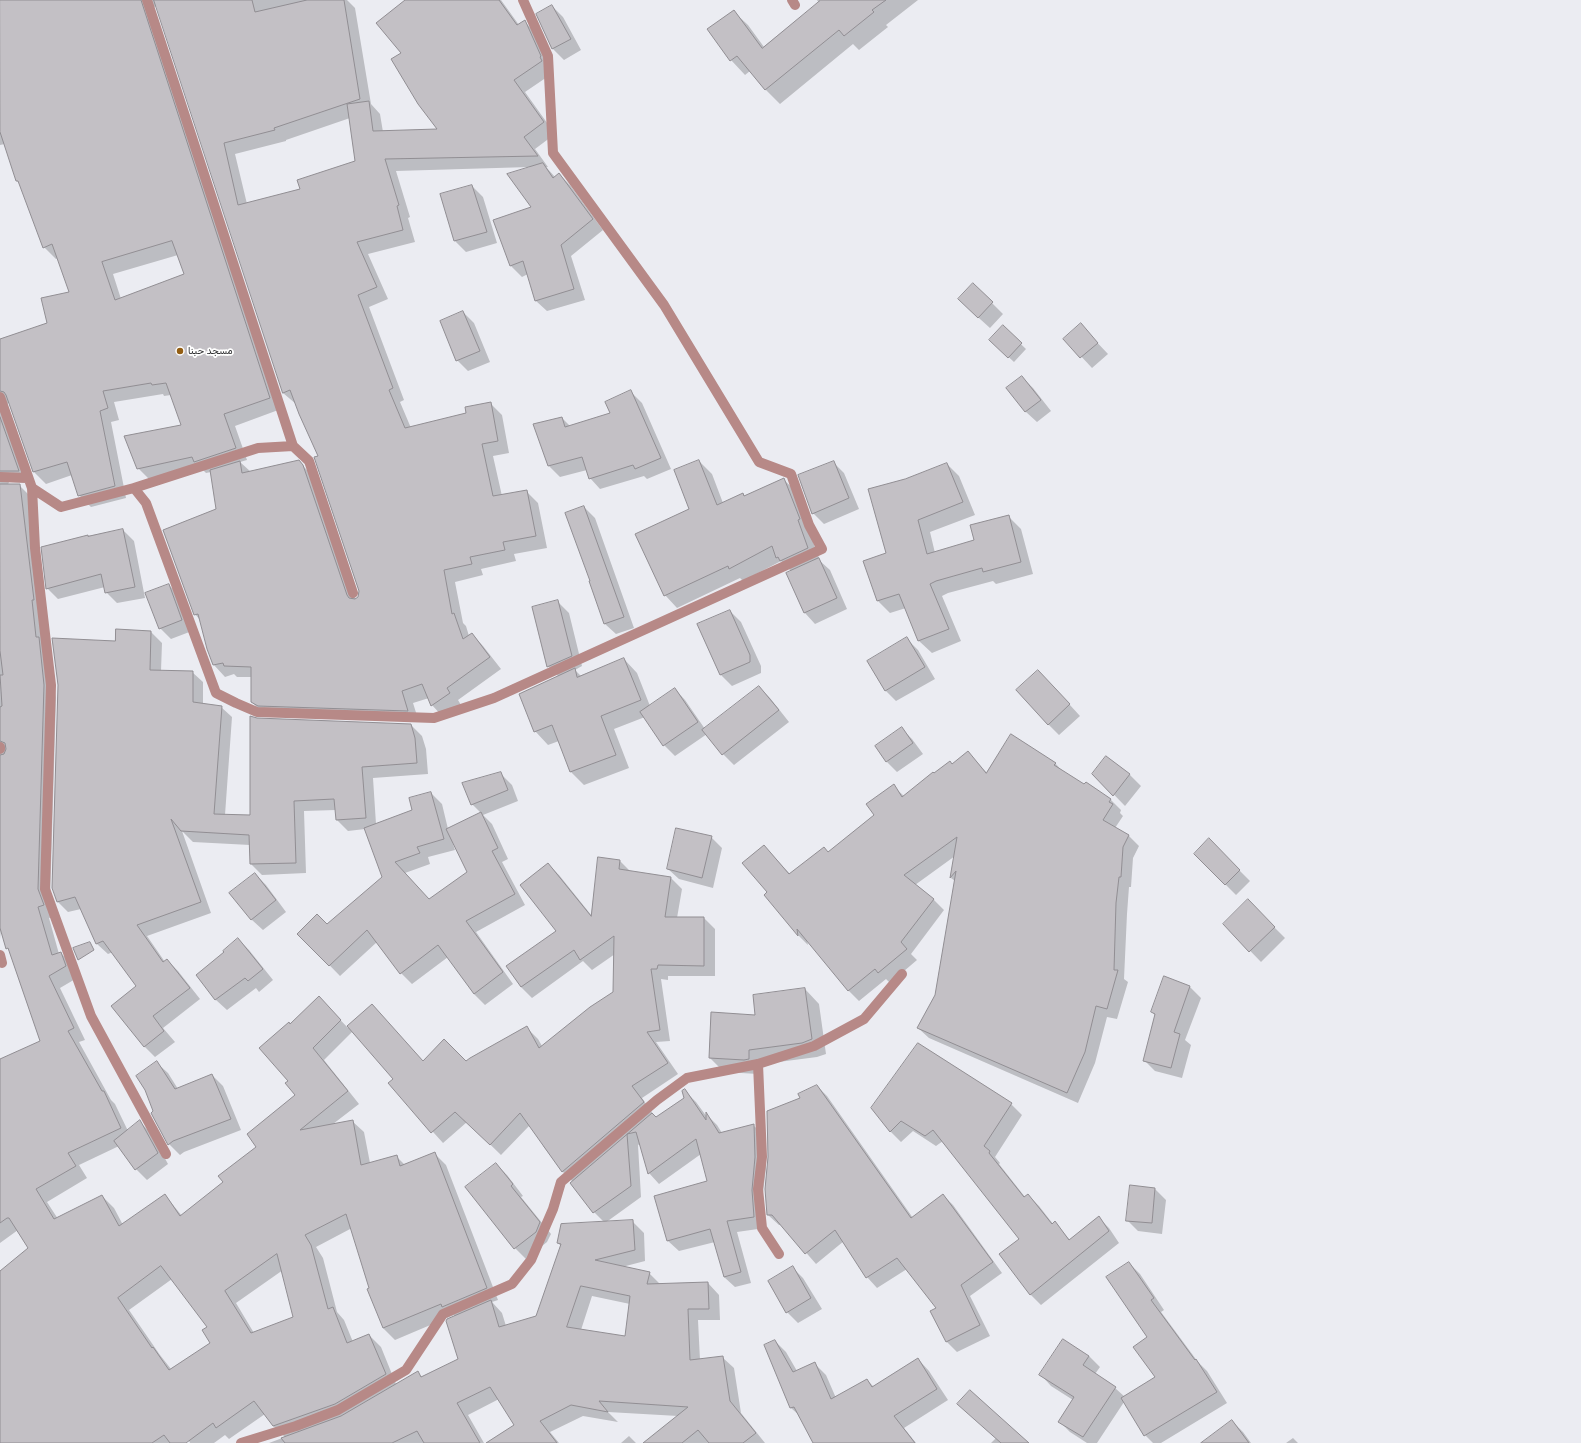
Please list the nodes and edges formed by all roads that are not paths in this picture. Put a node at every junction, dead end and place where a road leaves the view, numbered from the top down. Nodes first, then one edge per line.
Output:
1 (147, 0) edge
2 (523, 0) edge
3 (0, 397) edge
4 (293, 446) junction
5 (0, 477) edge
6 (28, 478) junction
7 (32, 488) junction
8 (134, 488) junction
9 (353, 593) dead end
10 (902, 974) dead end
11 (758, 1064) junction
12 (166, 1154) dead end
13 (779, 1254) dead end
14 (241, 1443) edge

1 - 4 street
2 - 8 street
3 - 6 street
4 - 8 street
4 - 9 street
5 - 6 street
6 - 7 street
7 - 8 street
7 - 12 street
10 - 11 street
11 - 13 street
11 - 14 street

